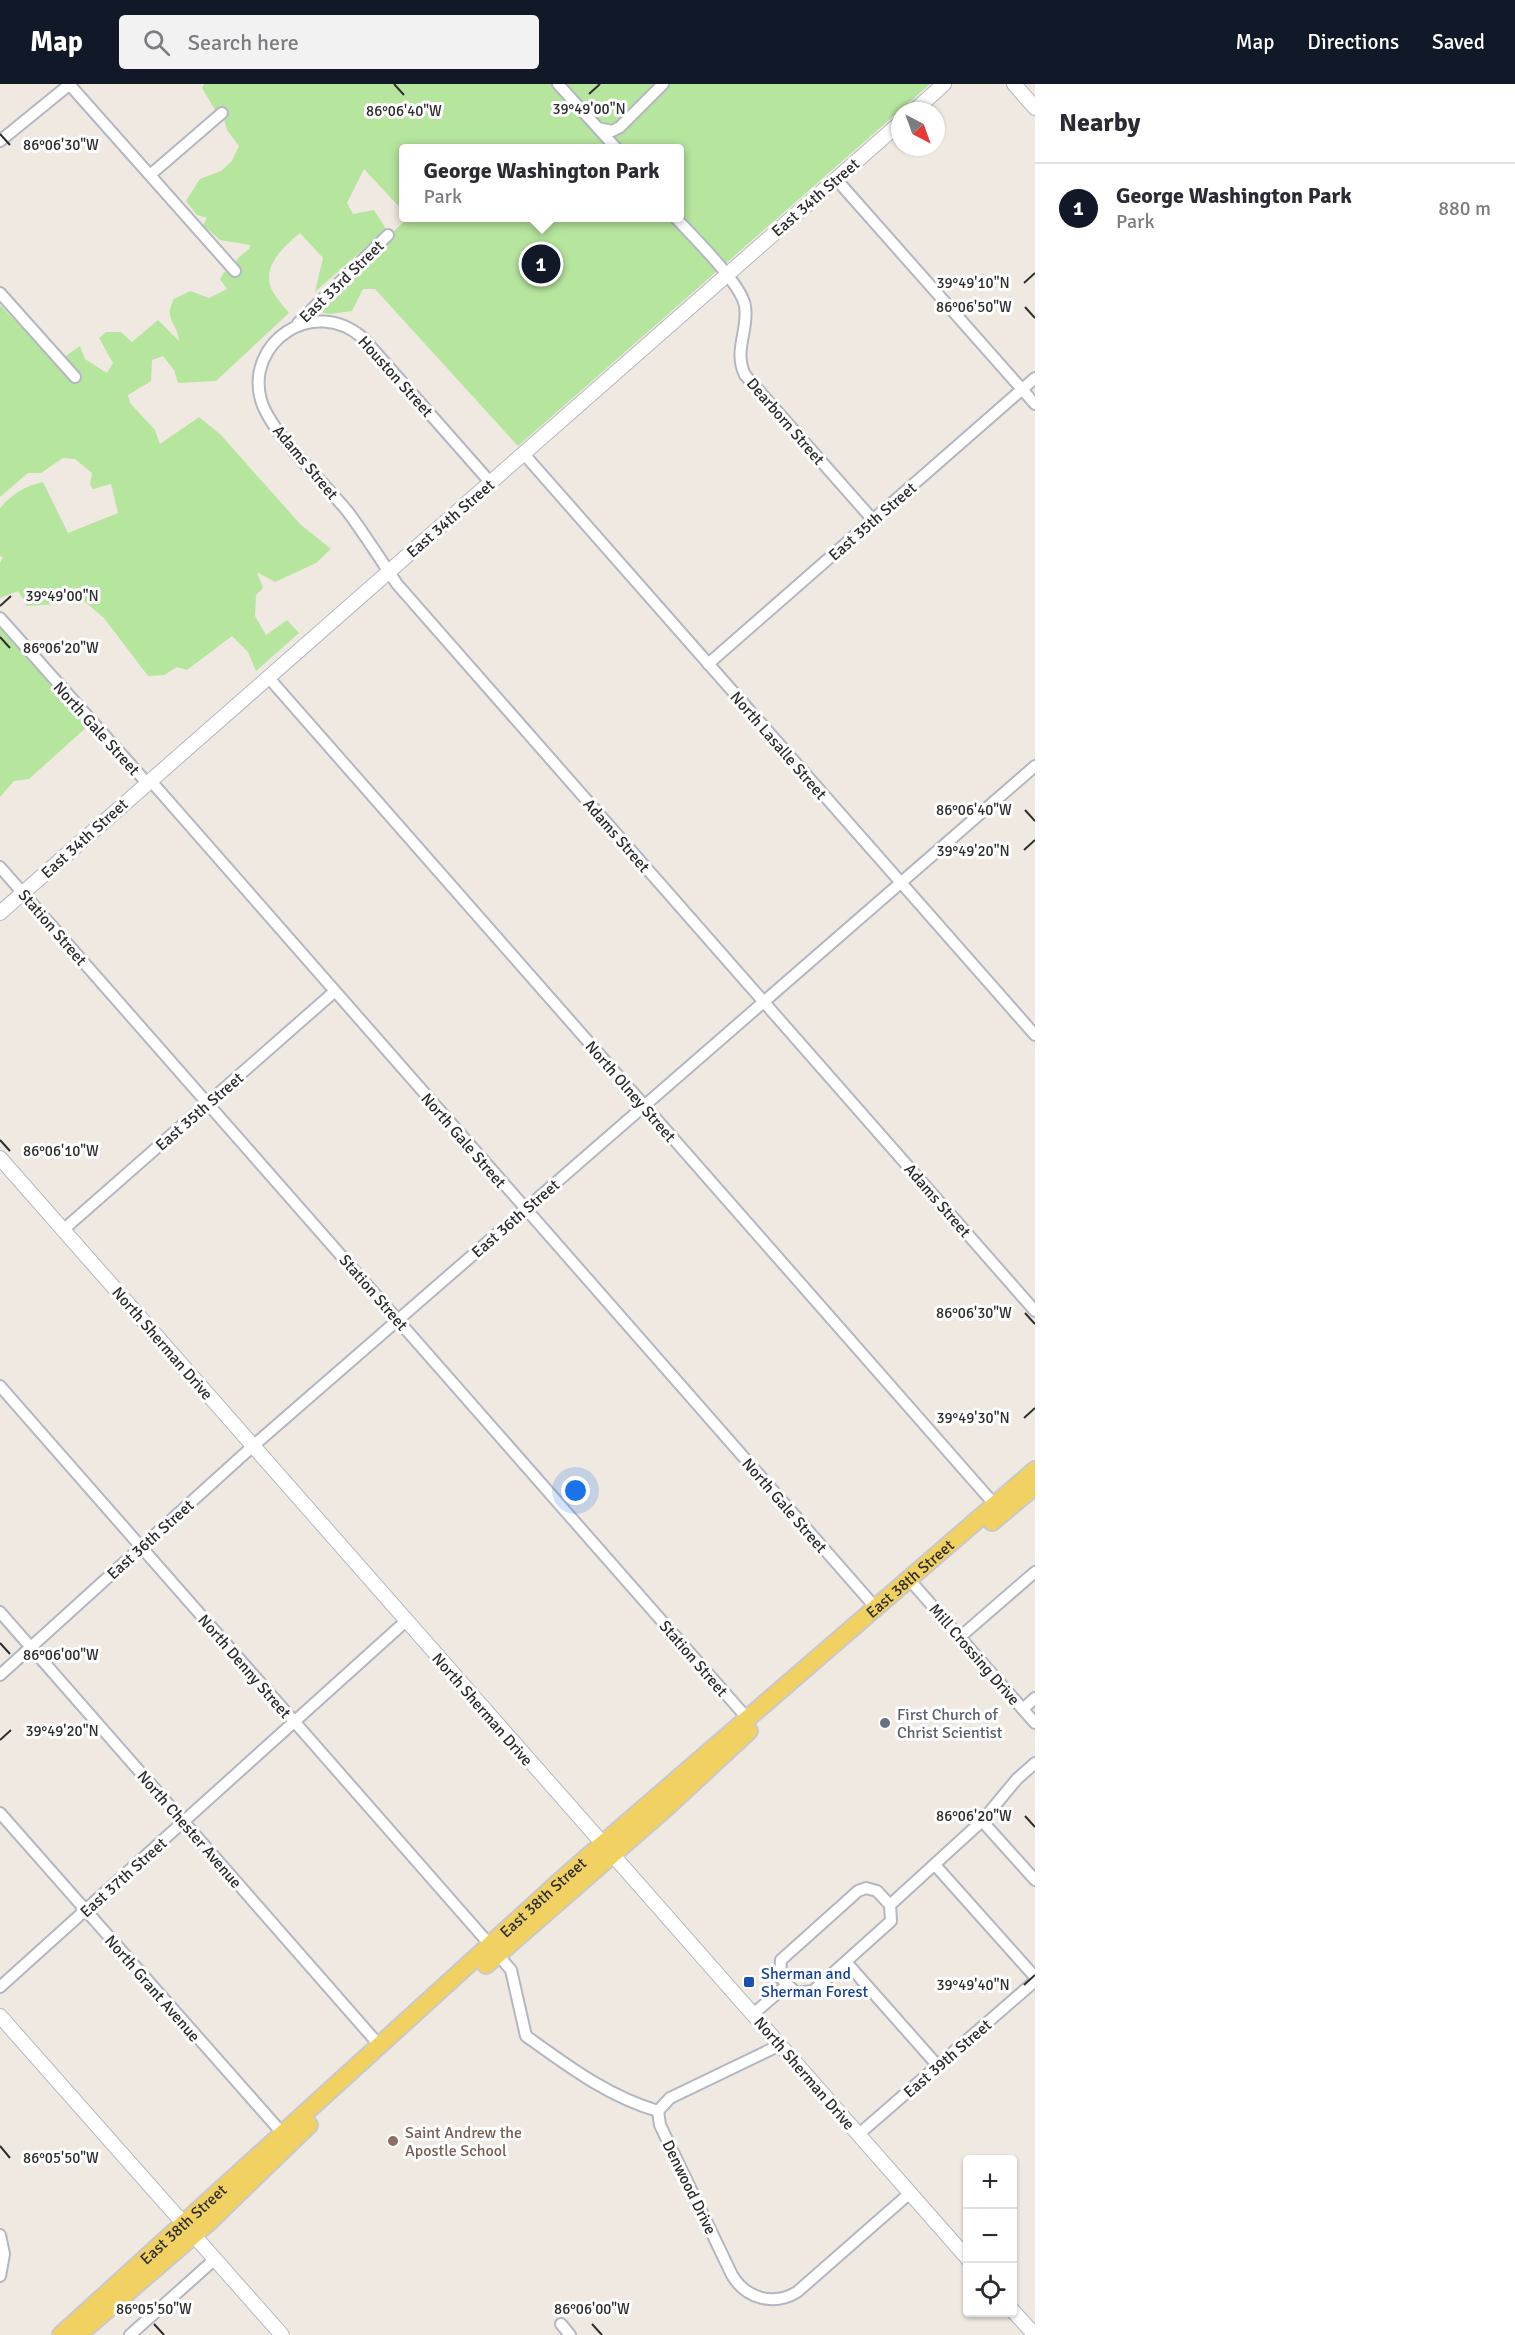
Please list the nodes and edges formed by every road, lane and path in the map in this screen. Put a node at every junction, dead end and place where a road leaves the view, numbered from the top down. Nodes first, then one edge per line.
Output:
1 (69, 84) edge
2 (558, 84) edge
3 (663, 84) edge
4 (945, 84) edge
5 (1014, 84) edge
6 (924, 102) edge
7 (1035, 108) edge
8 (222, 113) dead end
9 (598, 128) junction
10 (891, 131) edge
11 (0, 141) edge
12 (612, 144) edge
13 (150, 175) junction
14 (836, 179) junction
15 (680, 222) edge
16 (388, 235) dead end
17 (235, 270) dead end
18 (726, 275) junction
19 (0, 293) edge
20 (294, 327) junction
21 (282, 338) joint
22 (75, 377) dead end
23 (1035, 378) edge
24 (1022, 389) junction
25 (1035, 404) edge
26 (523, 453) junction
27 (490, 482) junction
28 (873, 520) junction
29 (388, 572) junction
30 (0, 618) edge
31 (708, 664) junction
32 (268, 677) junction
33 (1035, 766) edge
34 (148, 782) junction
35 (0, 867) edge
36 (900, 883) junction
37 (23, 893) junction
38 (0, 913) edge
39 (334, 992) junction
40 (763, 1001) junction
41 (1035, 1035) edge
42 (207, 1103) junction
43 (644, 1106) junction
44 (0, 1158) edge
45 (525, 1209) junction
46 (63, 1230) junction
47 (1035, 1311) edge
48 (399, 1320) junction
49 (0, 1386) edge
50 (253, 1446) junction
51 (1035, 1470) edge
52 (1035, 1486) edge
53 (995, 1505) junction
54 (141, 1547) junction
55 (1035, 1572) edge
56 (915, 1586) junction
57 (875, 1607) junction
58 (0, 1612) edge
59 (406, 1621) junction
60 (960, 1637) junction
61 (31, 1647) junction
62 (0, 1675) edge
63 (1035, 1698) edge
64 (1023, 1709) junction
65 (747, 1718) junction
66 (294, 1722) junction
67 (1035, 1723) edge
68 (1035, 1763) edge
69 (0, 1814) edge
70 (982, 1821) junction
71 (184, 1822) junction
72 (606, 1849) junction
73 (935, 1865) junction
74 (1035, 1880) edge
75 (891, 1905) junction
76 (86, 1911) junction
77 (494, 1950) junction
78 (846, 1962) junction
79 (1035, 1979) edge
80 (787, 1985) junction
81 (0, 1987) edge
82 (753, 2014) junction
83 (0, 2016) edge
84 (780, 2045) junction
85 (380, 2046) junction
86 (938, 2066) junction
87 (658, 2111) junction
88 (283, 2134) junction
89 (859, 2134) junction
90 (910, 2193) junction
91 (190, 2230) junction
92 (0, 2235) edge
93 (963, 2253) edge
94 (215, 2259) junction
95 (0, 2276) edge
96 (1017, 2315) edge
97 (561, 2324) dead end
98 (61, 2335) edge
99 (78, 2335) edge
100 (130, 2335) edge
101 (282, 2335) edge
102 (570, 2335) edge
103 (1035, 2335) edge

1 - 11 street
1 - 13 street
2 - 9 street
3 - 9 street
4 - 6 main road
5 - 7 main road
8 - 13 street
9 - 12 street
10 - 14 main road, East 34th Street
13 - 17 street
14 - 18 main road, East 34th Street
14 - 24 street
15 - 18 street, Dearborn Street
16 - 20 street, East 33rd Street
18 - 26 main road, East 34th Street
18 - 28 street, Dearborn Street
19 - 22 street
20 - 21 street, Houston Street
20 - 27 street, Houston Street
21 - 29 street, Adams Street
23 - 24 street, East 35th Street
24 - 25 street
24 - 28 street, East 35th Street
26 - 27 main road, East 34th Street
26 - 31 street, North Lasalle Street
27 - 29 main road, East 34th Street
28 - 31 street, East 35th Street
29 - 32 main road, East 34th Street
29 - 40 street, Adams Street
30 - 34 street, North Gale Street
31 - 36 street, North Lasalle Street
32 - 34 main road, East 34th Street
32 - 43 street, North Olney Street
33 - 36 street, East 36th Street
34 - 37 main road, East 34th Street
34 - 39 street, North Gale Street
35 - 37 street, Station Street
36 - 40 street, East 36th Street
36 - 41 street, North Lasalle Street
37 - 38 main road, East 34th Street
37 - 42 street, Station Street
39 - 42 street, East 35th Street
39 - 45 street, North Gale Street
40 - 43 street, East 36th Street
40 - 47 street, Adams Street
42 - 46 street, East 35th Street
42 - 48 street, Station Street
43 - 45 street, East 36th Street
43 - 53 street, North Olney Street
44 - 46 main road, North Sherman Drive
45 - 48 street, East 36th Street
45 - 57 street, North Gale Street
46 - 50 main road, North Sherman Drive
48 - 50 street, East 36th Street
48 - 65 street, Station Street
49 - 54 street, North Denny Street
50 - 54 street, East 36th Street
50 - 59 main road, North Sherman Drive
51 - 53 main road, East 38th Street
52 - 56 main road, East 38th Street
53 - 57 main road, East 38th Street
54 - 61 street, East 36th Street
54 - 66 street, North Denny Street
55 - 60 street
56 - 60 street, Mill Crossing Drive
56 - 72 main road, East 38th Street
57 - 65 main road, East 38th Street
58 - 61 street, North Chester Avenue
59 - 66 street, East 37th Street
59 - 72 main road, North Sherman Drive
60 - 64 street, Mill Crossing Drive
61 - 62 street, East 36th Street
61 - 71 street, North Chester Avenue
63 - 64 street
64 - 67 street, Mill Crossing Drive
65 - 72 main road, East 38th Street
66 - 71 street, East 37th Street
66 - 77 street, North Denny Street
68 - 70 street
69 - 76 street, North Grant Avenue
70 - 73 street
70 - 74 street
71 - 76 street, East 37th Street
71 - 85 street, North Chester Avenue
72 - 77 main road, East 38th Street
72 - 82 main road, North Sherman Drive
73 - 75 street
73 - 79 street
75 - 78 street
75 - 80 street
76 - 81 street, East 37th Street
76 - 88 street, North Grant Avenue
77 - 85 main road, East 38th Street
77 - 87 street
77 - 91 main road, East 38th Street
78 - 80 street
78 - 86 street
79 - 86 street, East 39th Street
80 - 82 street
82 - 84 main road, North Sherman Drive
83 - 91 main road
84 - 87 street
84 - 89 main road, North Sherman Drive
85 - 88 main road, East 38th Street
86 - 89 street, East 39th Street
87 - 90 street, Denwood Drive
88 - 91 main road, East 38th Street
89 - 90 main road, North Sherman Drive
90 - 93 main road, North Sherman Drive
91 - 94 main road
91 - 98 main road, East 38th Street
91 - 99 main road, East 38th Street
92 - 95 street
94 - 100 street
94 - 101 main road
96 - 103 main road
97 - 102 street

